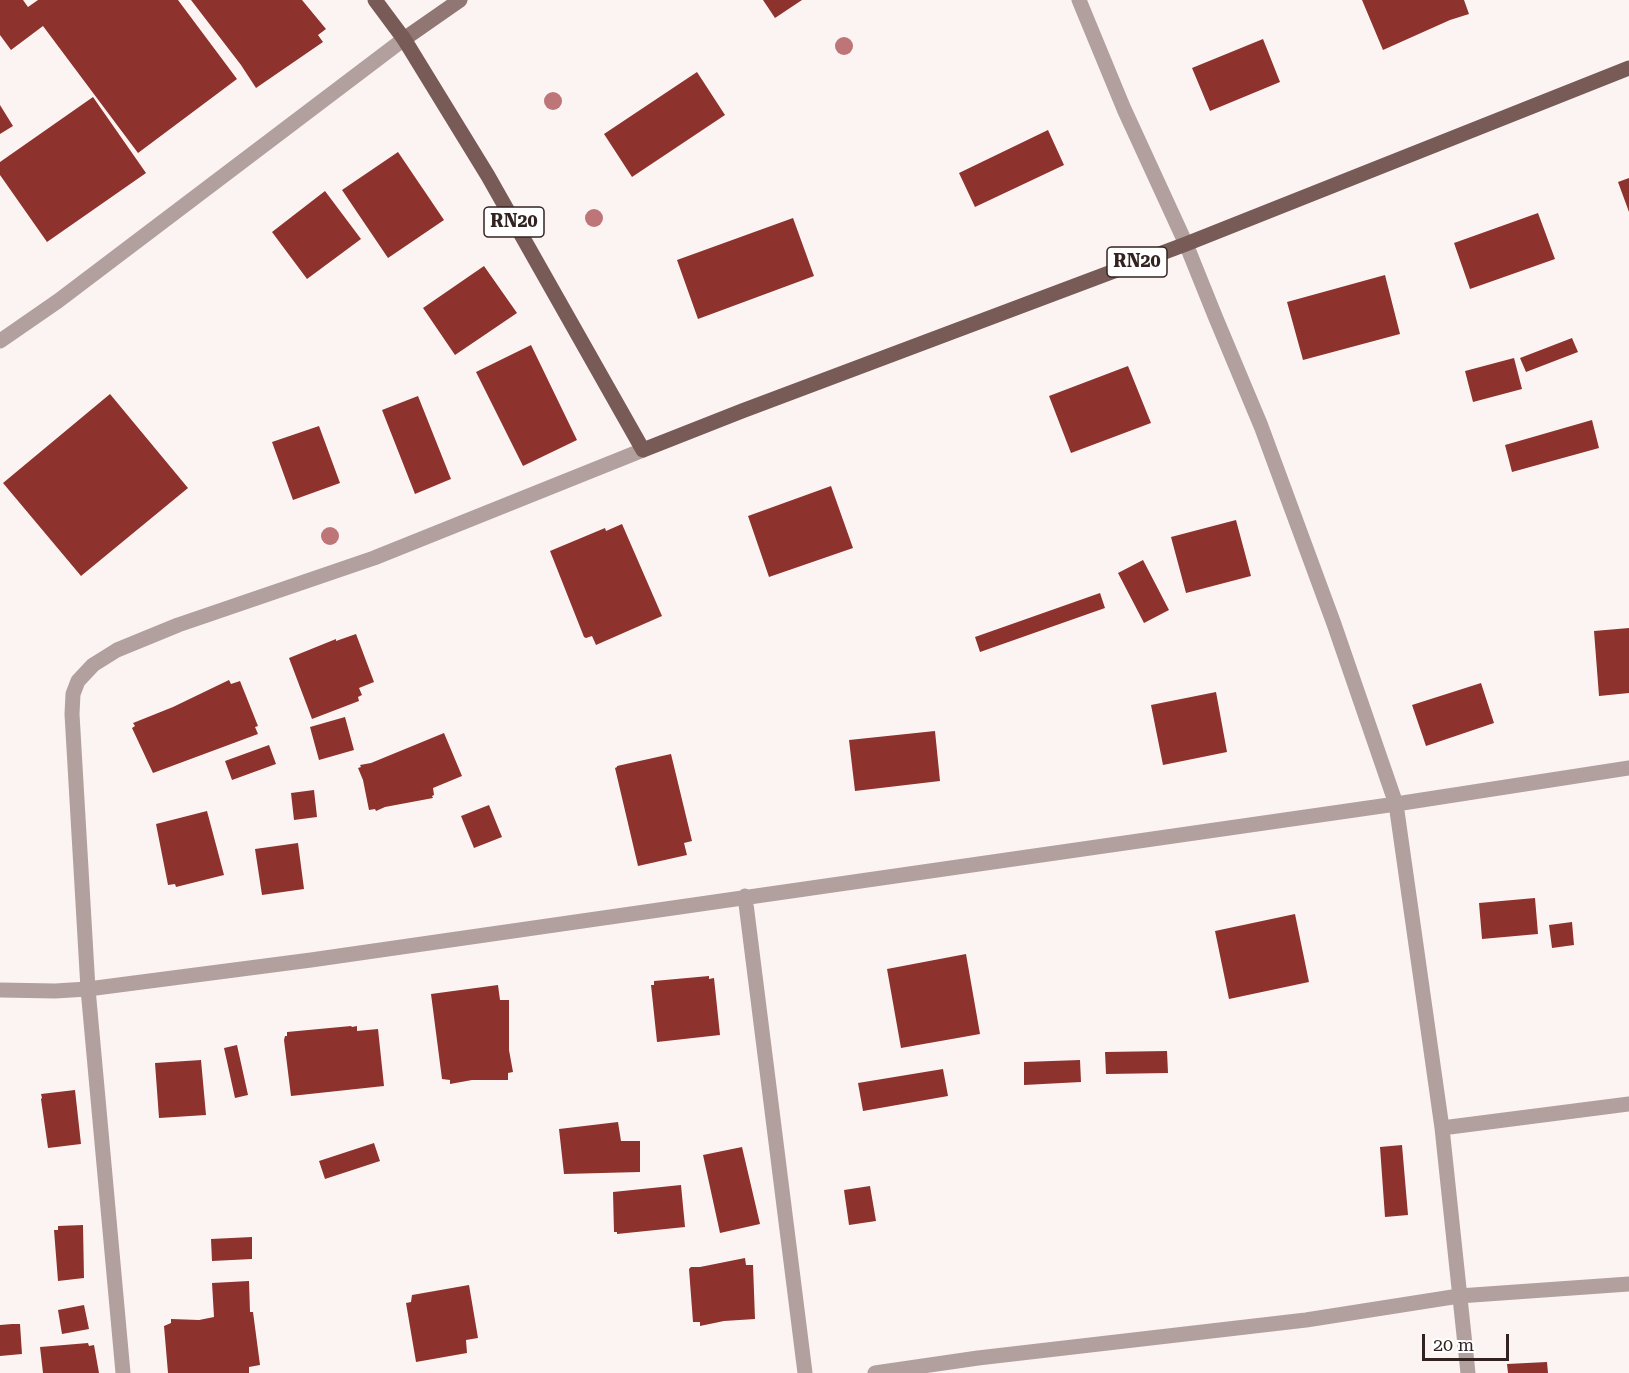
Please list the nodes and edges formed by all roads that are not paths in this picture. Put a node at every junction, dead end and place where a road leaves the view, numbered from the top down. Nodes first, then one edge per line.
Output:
1 (375, 0) edge
2 (460, 0) edge
3 (1079, 0) edge
4 (404, 39) junction
5 (1629, 68) edge
6 (1186, 244) junction
7 (0, 341) edge
8 (643, 450) junction
9 (1629, 768) edge
10 (1396, 804) junction
11 (745, 896) junction
12 (88, 989) junction
13 (0, 990) edge
14 (1629, 1104) edge
15 (1442, 1128) junction
16 (1629, 1284) edge
17 (1459, 1296) junction
18 (123, 1373) edge
19 (805, 1373) edge
20 (876, 1373) edge
21 (1468, 1373) edge

1 - 4 main road, RN20
2 - 4 street
3 - 6 street
4 - 7 street
4 - 8 main road, RN20
5 - 6 main road, RN20
6 - 8 main road, RN20
6 - 10 street
8 - 12 street
9 - 10 street
10 - 11 street
10 - 15 street
11 - 12 street
11 - 19 street
12 - 13 street
12 - 18 street
14 - 15 street
15 - 17 street
16 - 17 street
17 - 20 street
17 - 21 street

